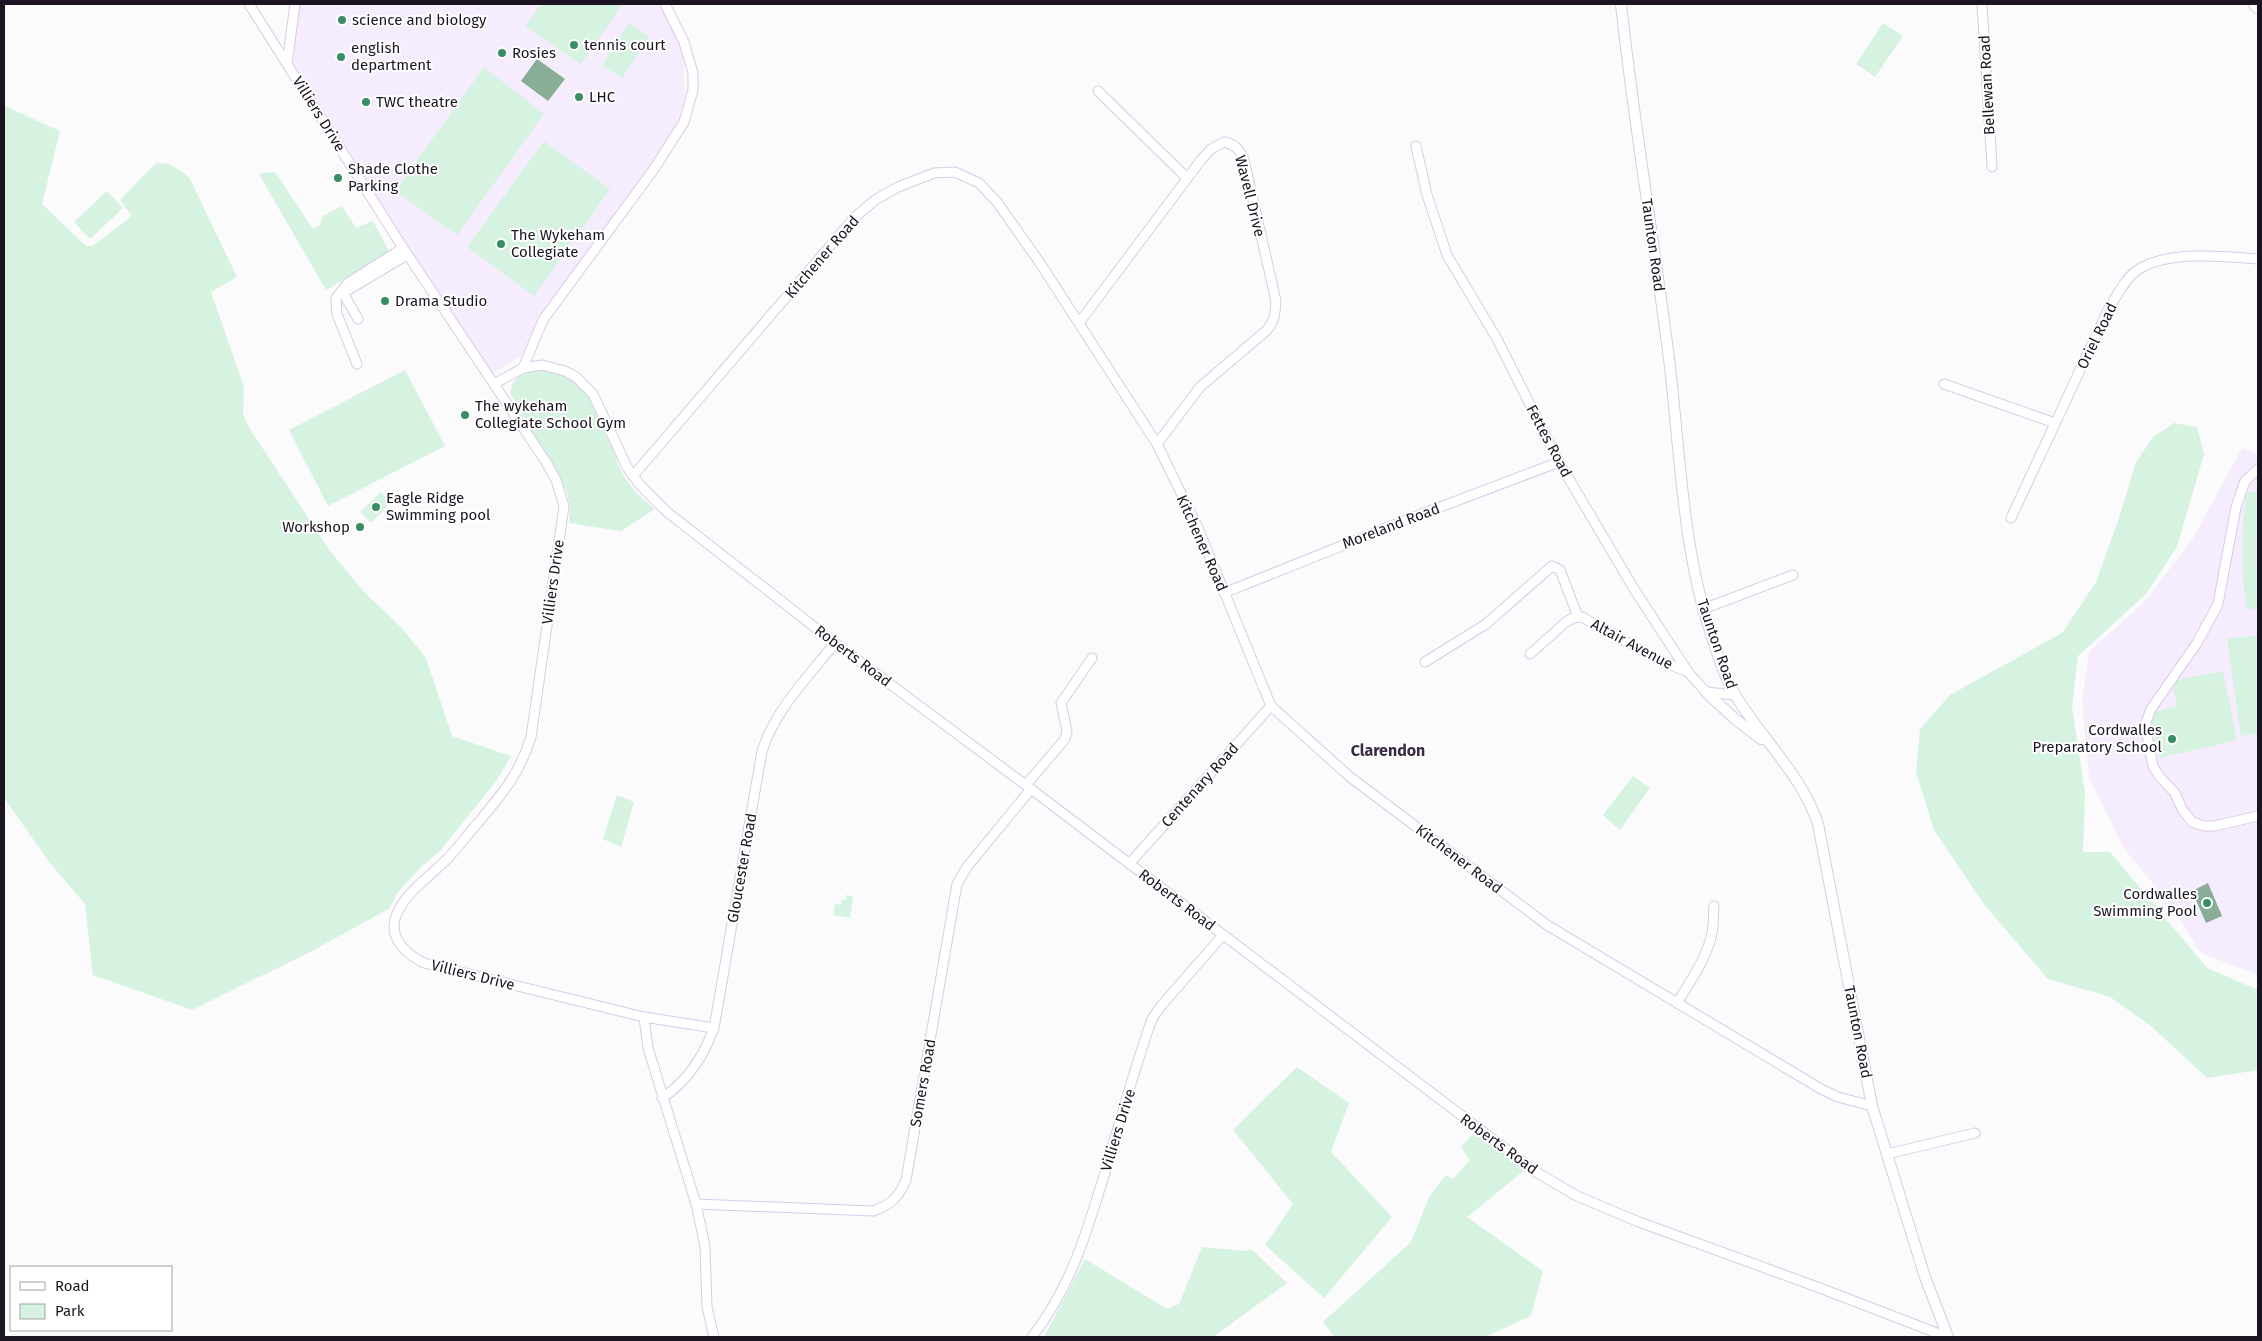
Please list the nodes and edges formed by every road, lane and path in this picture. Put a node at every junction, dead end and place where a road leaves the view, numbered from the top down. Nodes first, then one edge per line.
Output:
1 (249, 4) edge
2 (295, 4) edge
3 (665, 4) edge
4 (1621, 4) edge
5 (1982, 4) edge
6 (287, 64) junction
7 (1098, 90) dead end
8 (1416, 146) dead end
9 (1992, 167) dead end
10 (1187, 178) junction
11 (405, 252) junction
12 (2258, 259) edge
13 (358, 319) dead end
14 (1079, 323) junction
15 (357, 364) dead end
16 (523, 368) junction
17 (494, 384) junction
18 (1944, 384) dead end
19 (2055, 423) junction
20 (1157, 444) junction
21 (1559, 462) junction
22 (2258, 469) edge
23 (633, 476) junction
24 (2011, 518) dead end
25 (1793, 575) dead end
26 (1224, 593) junction
27 (1703, 609) junction
28 (1578, 617) junction
29 (835, 643) junction
30 (1530, 654) dead end
31 (1092, 658) dead end
32 (1425, 662) dead end
33 (1688, 672) junction
34 (1706, 692) junction
35 (1735, 695) junction
36 (1271, 706) junction
37 (1768, 744) junction
38 (1028, 787) junction
39 (2258, 816) edge
40 (1130, 864) junction
41 (1714, 906) dead end
42 (1224, 935) junction
43 (1676, 1003) junction
44 (644, 1017) junction
45 (714, 1028) junction
46 (662, 1098) junction
47 (1872, 1106) junction
48 (1975, 1133) dead end
49 (1887, 1154) junction
50 (696, 1204) junction
51 (714, 1337) edge
52 (1032, 1337) edge
53 (1947, 1337) edge

1 - 6 street, Villiers Drive
2 - 6 street
3 - 16 street
4 - 27 street, Taunton Road
5 - 9 street, Bellewan Road
6 - 11 street, Villiers Drive
7 - 10 street
8 - 21 street, Fettes Road
10 - 14 street, Wavell Drive
10 - 20 street, Wavell Drive
11 - 13 street
11 - 15 street
11 - 17 street, Villiers Drive
12 - 19 street, Oriel Road
14 - 20 street, Kitchener Road
14 - 23 street, Kitchener Road
16 - 17 street, Roberts Road
16 - 23 street, Roberts Road
17 - 44 street, Villiers Drive
18 - 19 street
19 - 24 street, Oriel Road
20 - 26 street, Kitchener Road
21 - 26 street, Moreland Road
21 - 33 street, Fettes Road
22 - 39 street
23 - 29 street, Roberts Road
25 - 27 street
26 - 36 street, Kitchener Road
27 - 35 street, Taunton Road
28 - 30 street, Altair Avenue
28 - 32 street
28 - 33 street, Altair Avenue
29 - 38 street, Roberts Road
29 - 45 street, Gloucester Road
31 - 38 street, Somers Road
33 - 34 street, Fettes Road
34 - 35 street
34 - 37 street
35 - 37 street, Taunton Road
36 - 40 street, Centenary Road
36 - 43 street, Kitchener Road
37 - 47 street, Taunton Road
38 - 40 street, Roberts Road
38 - 50 street, Somers Road
40 - 42 street, Roberts Road
41 - 43 street
42 - 52 street, Villiers Drive
42 - 53 street, Roberts Road
43 - 47 street, Kitchener Road
44 - 45 street, Villiers Drive
44 - 46 street
45 - 46 street, Gloucester Road
46 - 50 street
47 - 49 street, Taunton Road
48 - 49 street
49 - 53 street, Taunton Road
50 - 51 street

